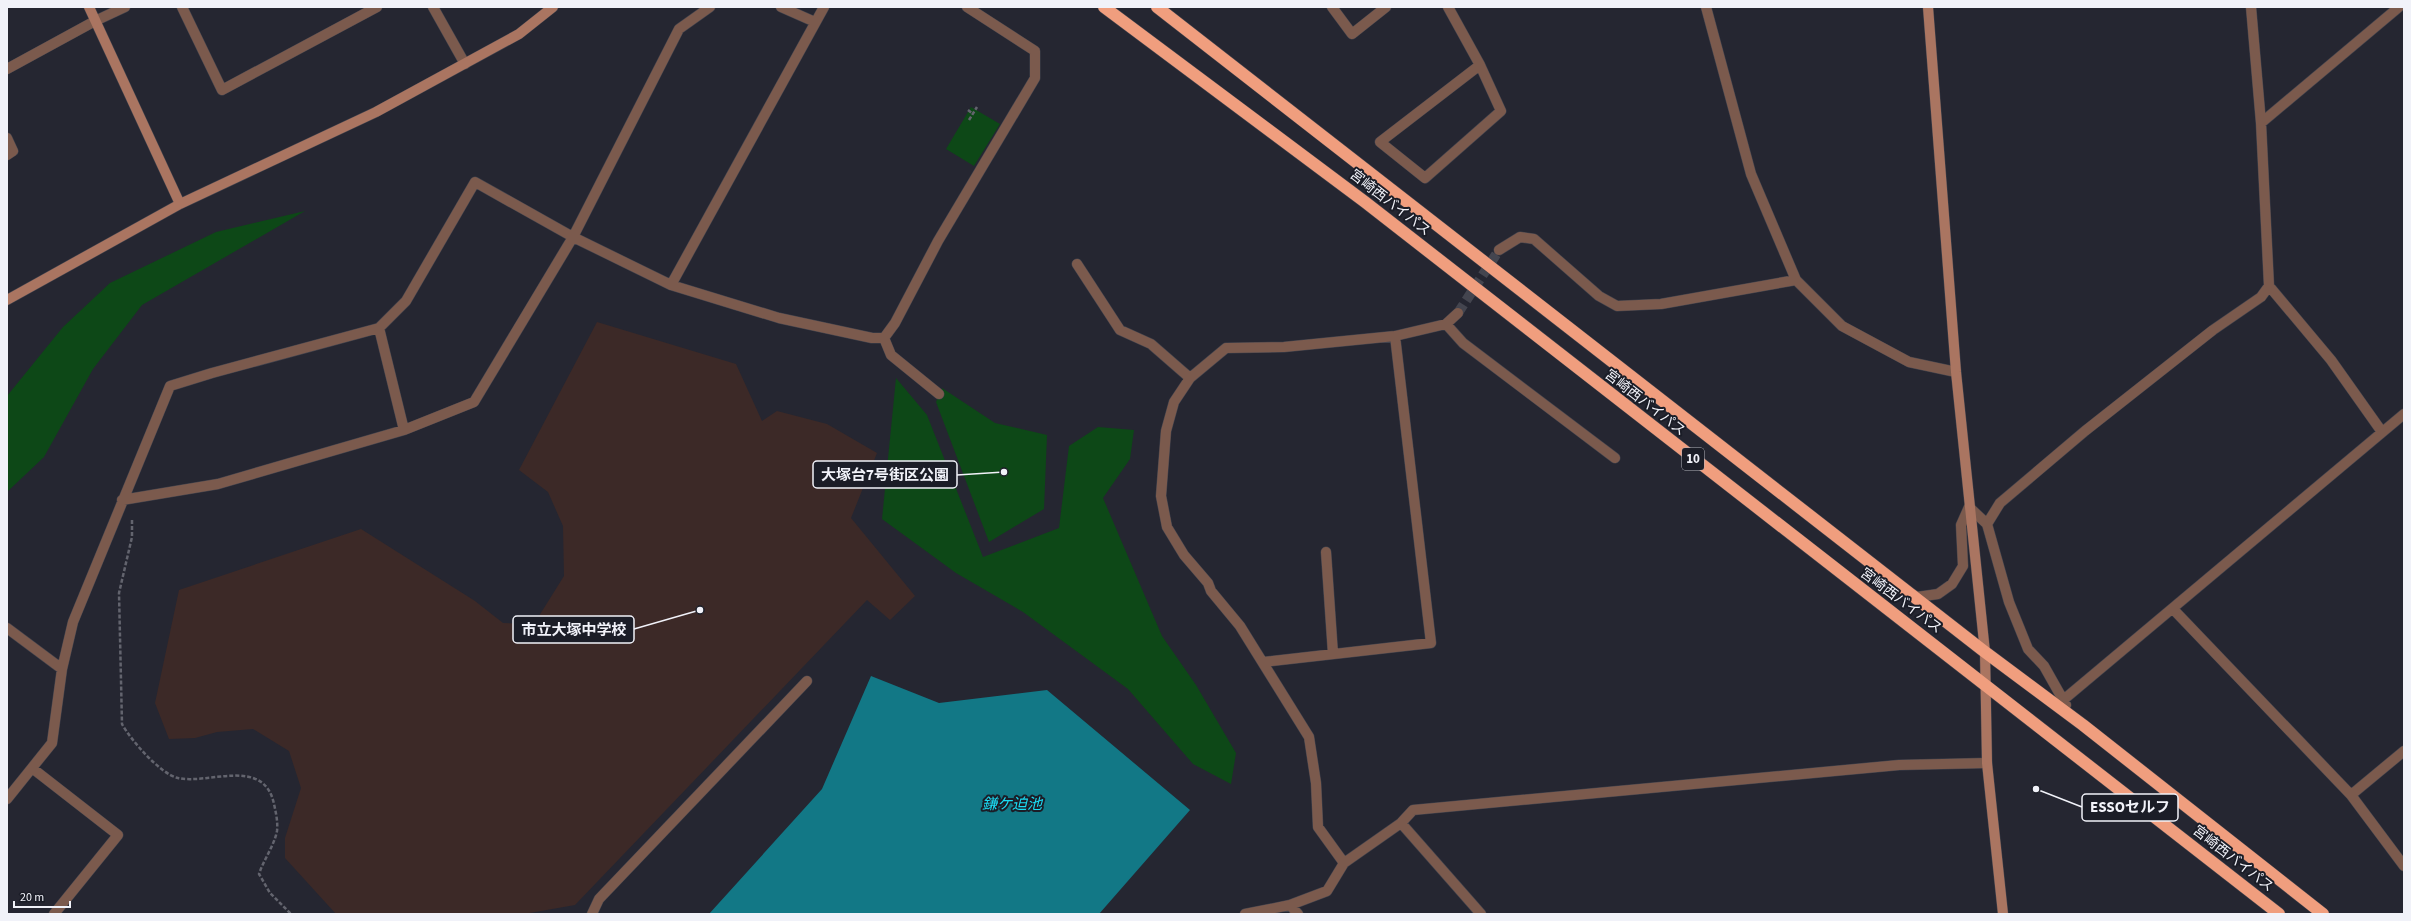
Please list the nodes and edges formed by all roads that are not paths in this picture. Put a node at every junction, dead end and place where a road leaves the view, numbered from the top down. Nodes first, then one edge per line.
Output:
1 (89, 7) edge
2 (125, 7) edge
3 (182, 7) edge
4 (376, 7) edge
5 (433, 7) edge
6 (553, 7) edge
7 (710, 7) edge
8 (781, 7) edge
9 (824, 7) edge
10 (966, 7) edge
11 (1104, 7) edge
12 (1157, 7) edge
13 (1332, 7) edge
14 (1386, 7) edge
15 (1448, 7) edge
16 (1706, 7) edge
17 (1928, 7) edge
18 (2251, 7) edge
19 (2399, 7) edge
20 (95, 21) junction
21 (815, 22) junction
22 (465, 64) junction
23 (1480, 65) junction
24 (7, 70) edge
25 (2261, 123) junction
26 (7, 138) edge
27 (7, 155) edge
28 (180, 204) junction
29 (573, 238) junction
30 (1499, 250) tunnel mouth
31 (1077, 264) dead end
32 (1796, 280) junction
33 (671, 285) junction
34 (2269, 286) junction
35 (7, 300) edge
36 (1458, 313) tunnel mouth
37 (1446, 324) junction
38 (379, 328) junction
39 (1395, 336) junction
40 (884, 338) junction
41 (1956, 372) junction
42 (1190, 378) junction
43 (939, 394) dead end
44 (2404, 414) edge
45 (404, 430) junction
46 (2382, 432) junction
47 (1615, 458) dead end
48 (122, 500) junction
49 (1970, 506) junction
50 (1987, 524) junction
51 (1326, 552) dead end
52 (1905, 588) junction
53 (2173, 609) junction
54 (7, 628) edge
55 (1985, 652) junction
56 (1333, 654) junction
57 (1264, 662) junction
58 (62, 669) junction
59 (807, 681) dead end
60 (1984, 682) junction
61 (2062, 701) junction
62 (2083, 725) junction
63 (2404, 751) edge
64 (1987, 763) junction
65 (32, 768) junction
66 (2351, 794) junction
67 (7, 799) edge
68 (1401, 823) junction
69 (1344, 863) junction
70 (2404, 866) edge
71 (1290, 905) junction
72 (54, 914) edge
73 (592, 914) edge
74 (1246, 914) edge
75 (1298, 914) edge
76 (1481, 914) edge
77 (2003, 914) edge
78 (2279, 914) edge
79 (2323, 914) edge

1 - 20 street
2 - 20 street
3 - 4 street
5 - 22 street
6 - 22 street
7 - 29 street
8 - 21 street
9 - 21 street
10 - 40 street
11 - 60 highway, 宮崎西バイパス / 10
12 - 52 highway, 宮崎西バイパス / 10
13 - 14 street
15 - 23 street
16 - 32 street
17 - 41 street
18 - 25 street
19 - 25 street
20 - 24 street
20 - 28 street
21 - 33 street
22 - 28 street
23 - 23 street
25 - 34 street
26 - 27 street
28 - 35 street
29 - 33 street
29 - 38 street
29 - 45 street
30 - 32 street
31 - 42 street
32 - 41 street
33 - 40 street
34 - 46 street
34 - 50 street
36 - 37 street
37 - 39 street
37 - 47 street
38 - 45 street
38 - 48 street
39 - 42 street
39 - 56 street
40 - 43 street
41 - 49 street
42 - 57 street
44 - 46 street
45 - 48 street
46 - 53 street
48 - 58 street
49 - 50 street
49 - 52 street
49 - 55 street
50 - 61 street
51 - 56 street
52 - 55 highway, 宮崎西バイパス / 10
53 - 61 street
53 - 66 street
54 - 58 street
55 - 60 street
55 - 62 highway, 宮崎西バイパス / 10
56 - 57 street
57 - 69 street
58 - 65 street
59 - 73 street
60 - 64 street
60 - 78 highway, 宮崎西バイパス / 10
61 - 62 street
62 - 79 highway, 宮崎西バイパス / 10
63 - 66 street
64 - 68 street
64 - 77 street
65 - 67 street
65 - 72 street
66 - 70 street
68 - 69 street
68 - 76 street
69 - 71 street
71 - 74 street
71 - 75 street

